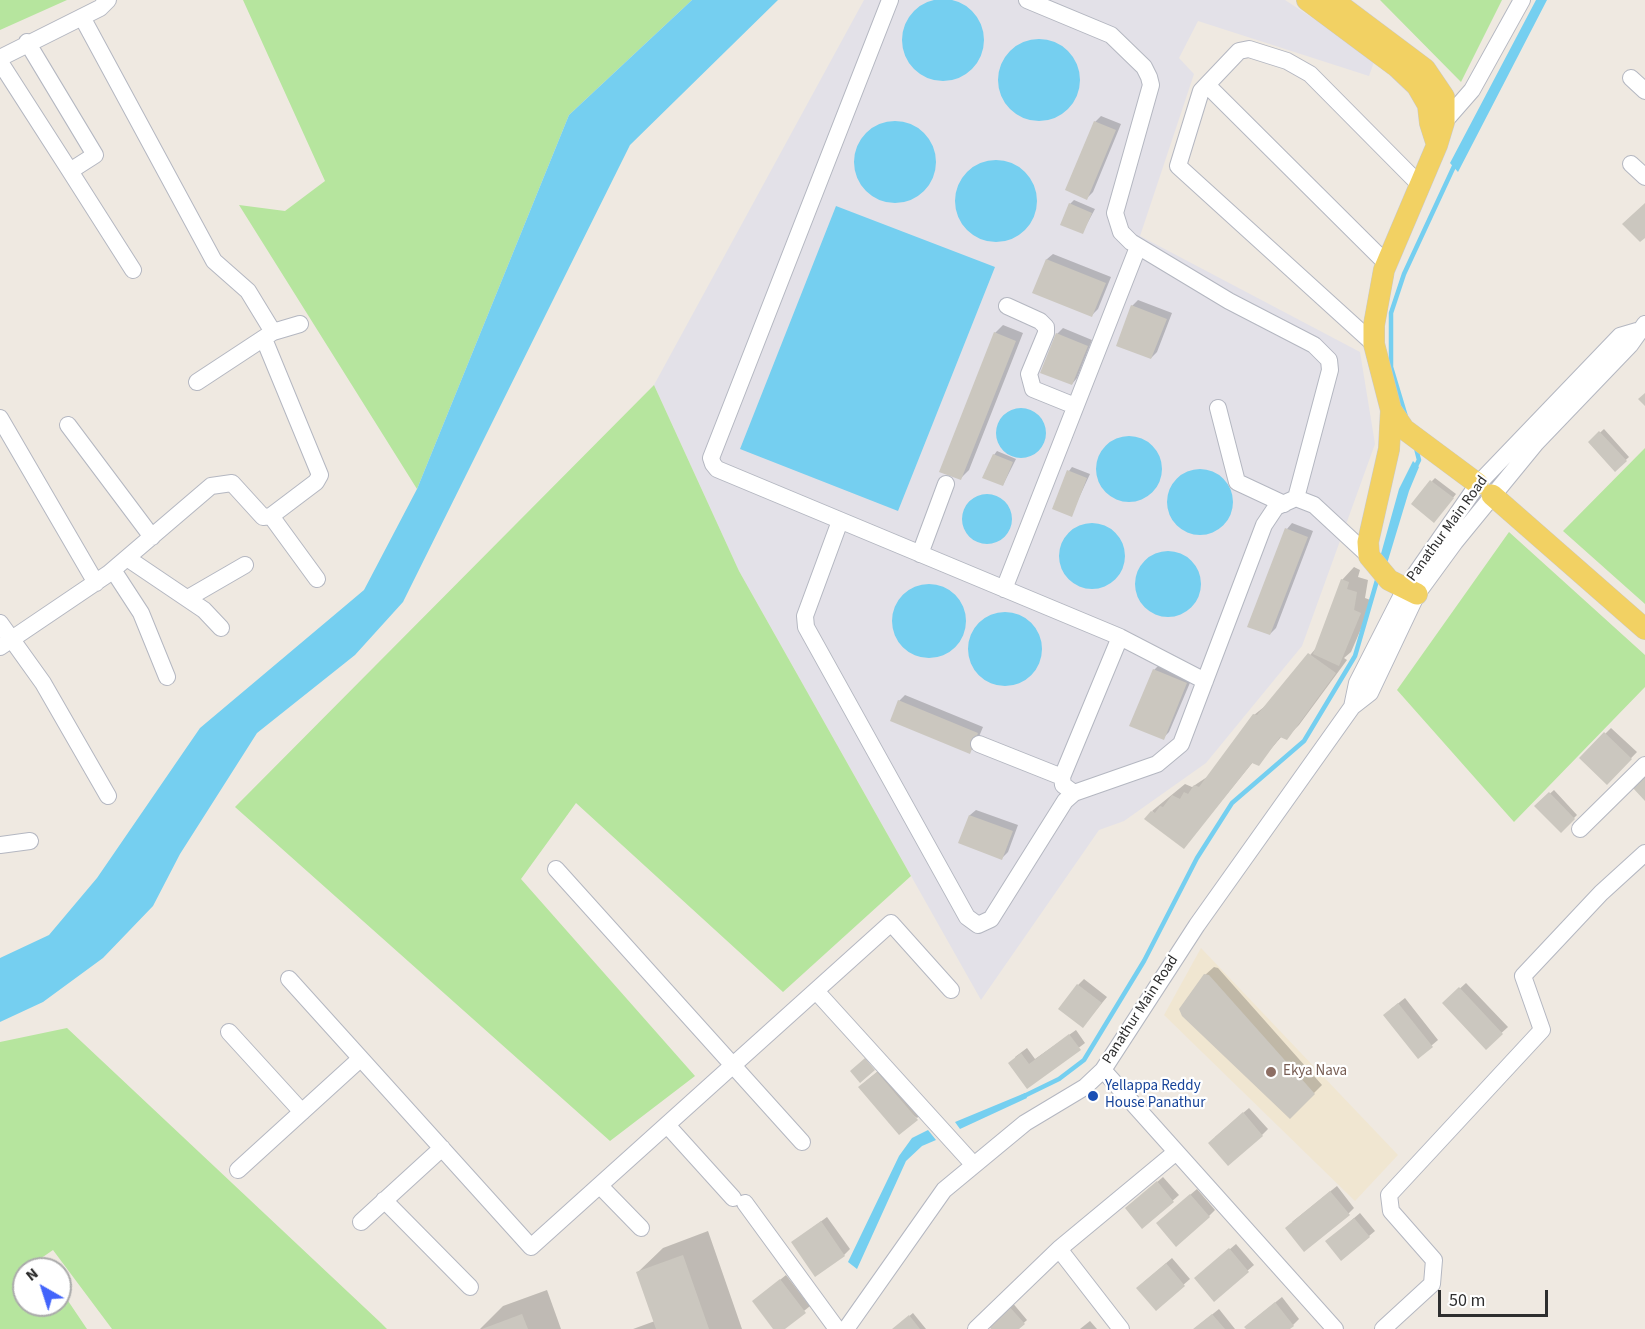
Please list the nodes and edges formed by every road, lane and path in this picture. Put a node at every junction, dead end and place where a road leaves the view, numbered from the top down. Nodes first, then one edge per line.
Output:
1 (108, 0) edge
2 (890, 0) edge
3 (1027, 0) edge
4 (1306, 0) edge
5 (1333, 0) edge
6 (1522, 0) edge
7 (1057, 6) edge
8 (82, 17) junction
9 (27, 42) junction
10 (0, 60) edge
11 (1631, 78) dead end
12 (1207, 85) junction
13 (1645, 91) edge
14 (1444, 122) junction
15 (1437, 145) junction
16 (1631, 164) dead end
17 (70, 171) junction
18 (1645, 177) edge
19 (1420, 185) junction
20 (1138, 247) junction
21 (1387, 264) junction
22 (133, 270) dead end
23 (1007, 306) dead end
24 (300, 324) dead end
25 (1641, 328) edge
26 (268, 336) junction
27 (1374, 344) junction
28 (197, 382) dead end
29 (1076, 406) junction
30 (1218, 408) dead end
31 (1391, 410) junction
32 (0, 418) edge
33 (69, 425) dead end
34 (946, 484) dead end
35 (1485, 490) junction
36 (1290, 501) junction
37 (271, 516) junction
38 (840, 521) junction
39 (152, 537) junction
40 (920, 554) junction
41 (127, 558) junction
42 (245, 565) dead end
43 (114, 570) junction
44 (1391, 577) junction
45 (317, 579) dead end
46 (96, 583) junction
47 (1004, 589) junction
48 (188, 598) junction
49 (0, 623) edge
50 (221, 628) dead end
51 (1645, 629) edge
52 (1120, 637) junction
53 (6, 643) edge
54 (167, 677) dead end
55 (1205, 681) junction
56 (979, 744) dead end
57 (1645, 765) edge
58 (1062, 777) junction
59 (1074, 793) junction
60 (108, 796) dead end
61 (1580, 829) dead end
62 (30, 842) dead end
63 (0, 845) edge
64 (1645, 853) edge
65 (556, 869) dead end
66 (289, 980) dead end
67 (951, 990) dead end
68 (816, 991) junction
69 (229, 1032) dead end
70 (360, 1059) junction
71 (733, 1066) junction
72 (1103, 1070) junction
73 (302, 1112) junction
74 (668, 1125) junction
75 (802, 1142) dead end
76 (442, 1148) junction
77 (1176, 1152) junction
78 (973, 1164) junction
79 (238, 1170) dead end
80 (600, 1186) junction
81 (384, 1200) junction
82 (361, 1222) dead end
83 (641, 1228) dead end
84 (1059, 1249) junction
85 (470, 1287) dead end
86 (837, 1329) edge
87 (846, 1329) edge
88 (975, 1329) edge
89 (1121, 1329) edge
90 (1335, 1329) edge
91 (1383, 1329) edge

1 - 8 street
2 - 38 street
3 - 7 street
4 - 15 main road
5 - 14 main road
6 - 14 street
7 - 20 street
8 - 9 street
8 - 26 street
9 - 10 street
9 - 17 street
10 - 17 street
11 - 13 street
12 - 19 street
12 - 21 street
12 - 27 street
14 - 15 main road
15 - 19 main road
16 - 18 street
17 - 22 street
19 - 21 main road
20 - 29 street
20 - 36 street
21 - 27 main road
23 - 29 street
24 - 26 street
25 - 35 street, Panathur Main Road
26 - 28 street
26 - 37 street
27 - 31 main road
29 - 47 street
30 - 36 street
31 - 35 main road
31 - 44 main road
32 - 46 street
33 - 39 street
34 - 40 street
35 - 44 street, Panathur Main Road
35 - 51 main road
36 - 44 street
36 - 55 street
37 - 39 street
37 - 45 street
38 - 40 street
38 - 59 street
39 - 41 street
40 - 47 street
41 - 43 street
41 - 48 street
42 - 48 street
43 - 46 street
43 - 54 street
44 - 72 street, Panathur Main Road
46 - 53 street
47 - 52 street
48 - 50 street
49 - 53 street
52 - 55 street
52 - 58 street
53 - 60 street
55 - 59 street
56 - 58 street
57 - 61 street
58 - 59 street
62 - 63 street
64 - 91 street
65 - 71 street
66 - 70 street
67 - 68 street
68 - 71 street
68 - 78 street
69 - 73 street
70 - 73 street
70 - 76 street
71 - 74 street
71 - 75 street
72 - 77 street
72 - 78 street, Panathur Main Road
73 - 79 street
74 - 80 street
74 - 86 street
76 - 80 street
76 - 81 street
77 - 84 street
77 - 90 street
78 - 87 street, Panathur Main Road
80 - 83 street
81 - 82 street
81 - 85 street
84 - 88 street
84 - 89 street

